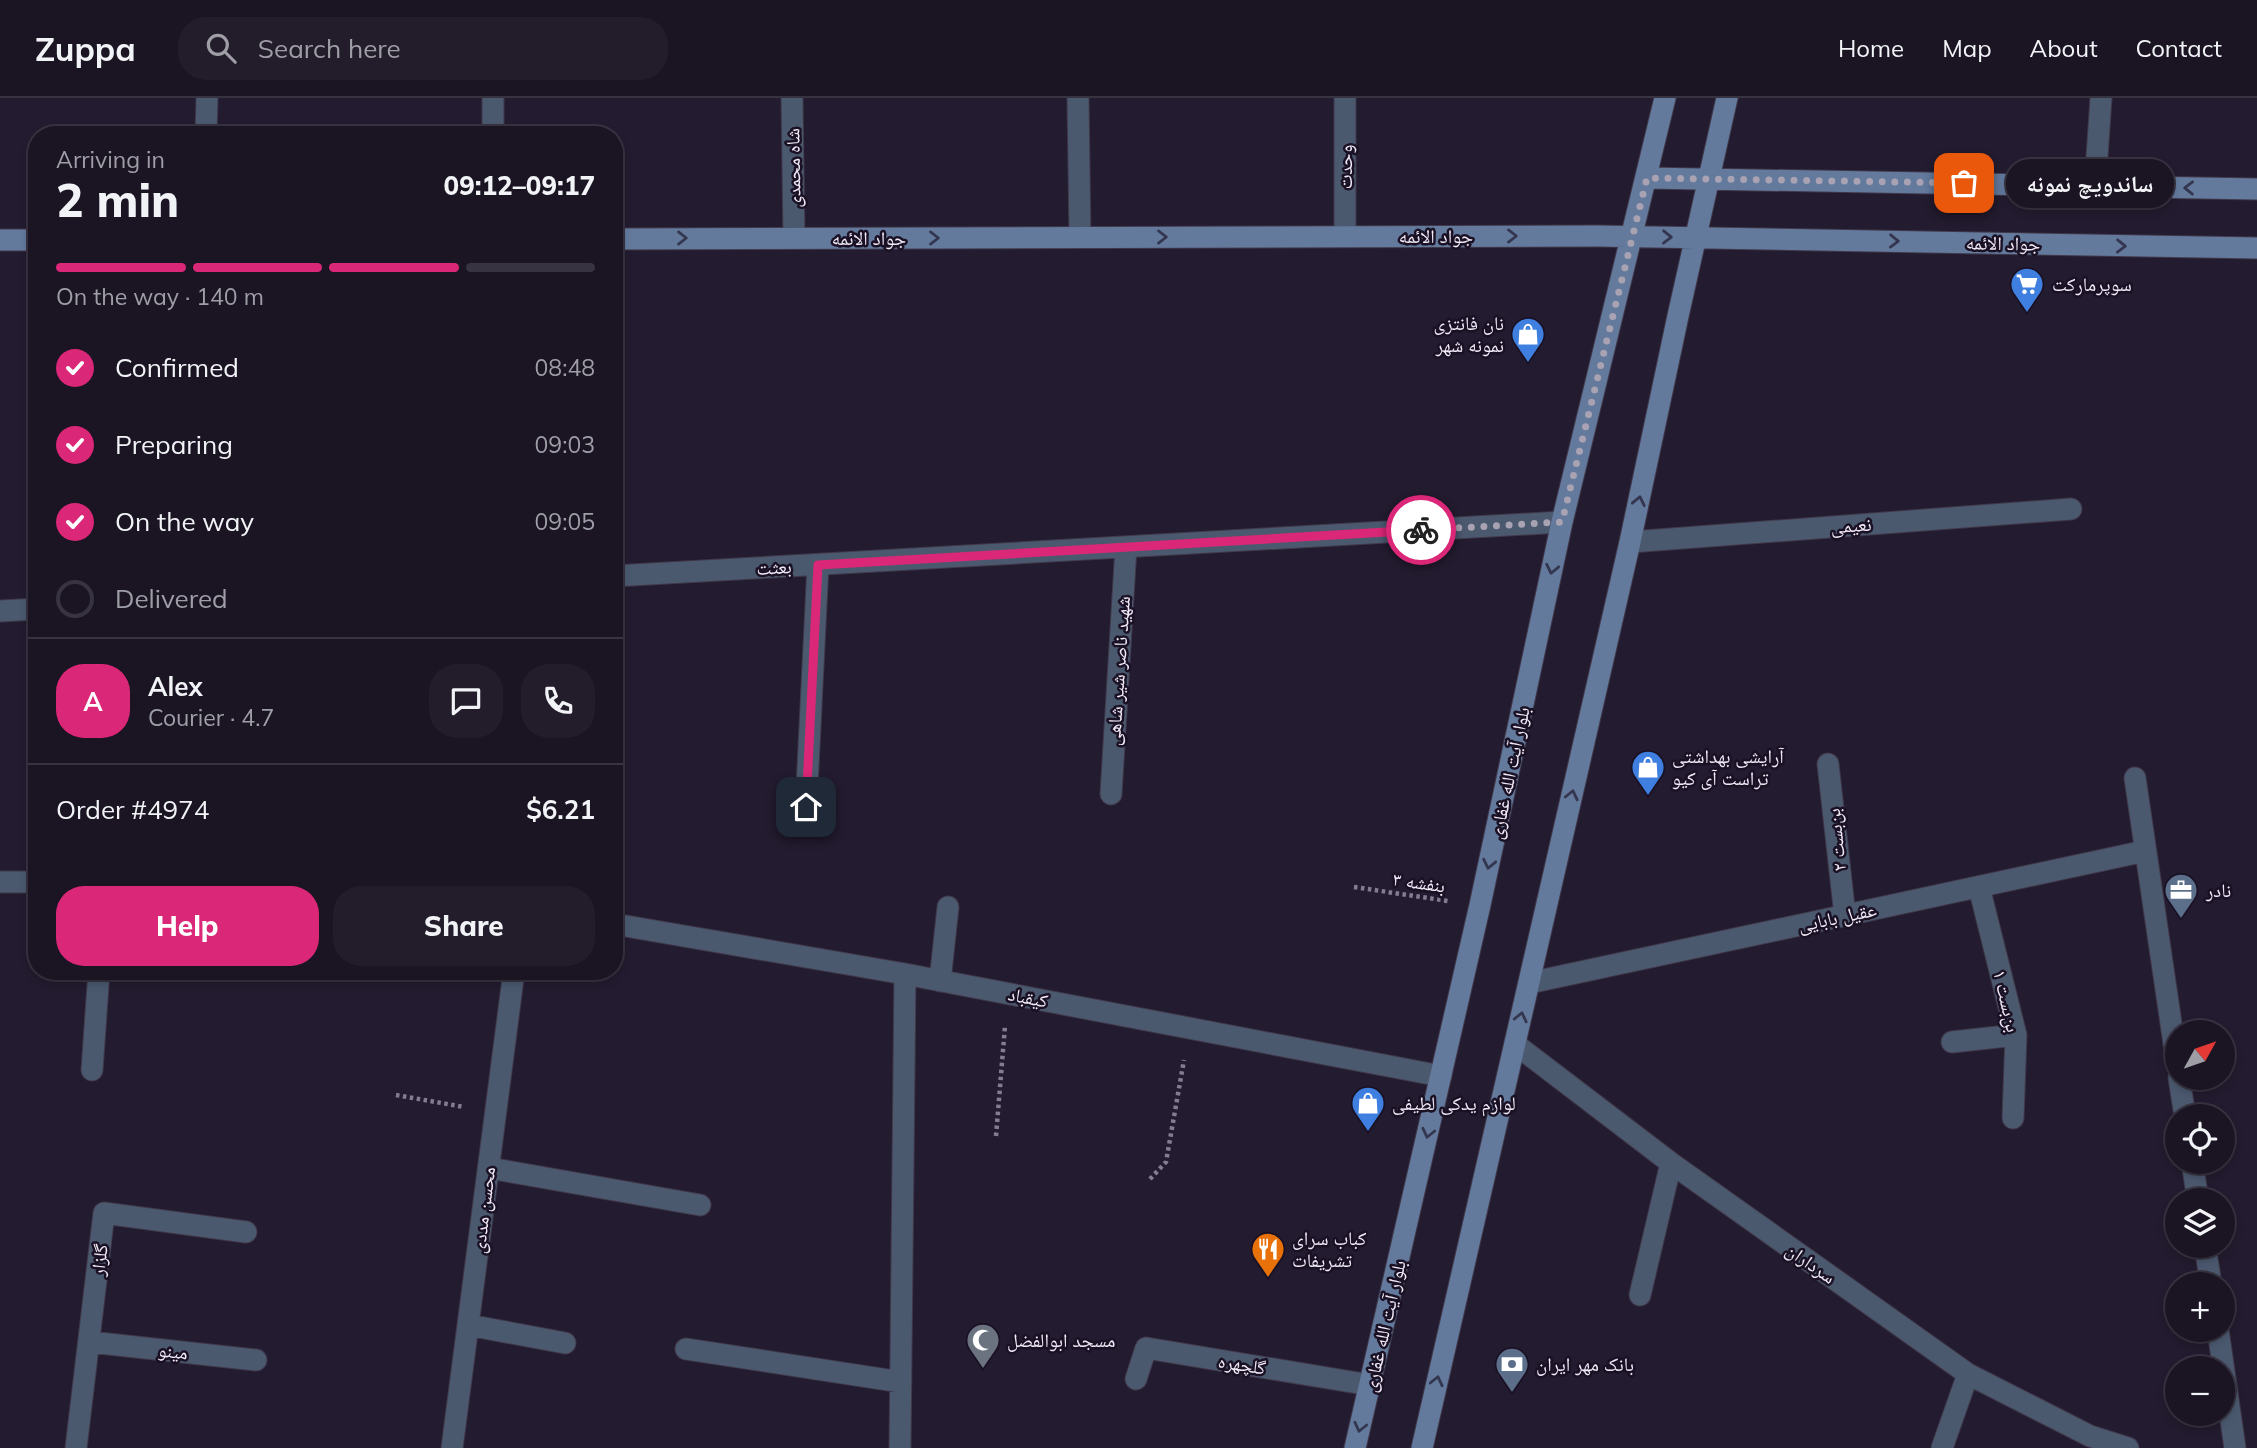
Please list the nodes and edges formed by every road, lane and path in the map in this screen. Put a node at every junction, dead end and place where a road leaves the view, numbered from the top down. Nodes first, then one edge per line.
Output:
1 (207, 98) edge
2 (493, 98) edge
3 (792, 98) edge
4 (1078, 98) edge
5 (1345, 98) edge
6 (1665, 98) edge
7 (1727, 98) edge
8 (2101, 98) edge
9 (206, 126) edge
10 (493, 126) edge
11 (1647, 178) junction
12 (1709, 179) junction
13 (2095, 186) junction
14 (2257, 189) edge
15 (1345, 236) junction
16 (1633, 236) junction
17 (1080, 237) junction
18 (1696, 237) junction
19 (794, 238) junction
20 (623, 239) edge
21 (0, 240) edge
22 (28, 240) edge
23 (2257, 248) edge
24 (2071, 509) dead end
25 (1562, 522) junction
26 (1630, 542) junction
27 (1126, 547) junction
28 (818, 565) junction
29 (623, 576) edge
30 (28, 609) edge
31 (0, 611) edge
32 (1828, 764) dead end
33 (2135, 778) dead end
34 (1111, 794) dead end
35 (806, 807) dead end
36 (2145, 851) junction
37 (0, 882) edge
38 (28, 883) edge
39 (1354, 887) dead end
40 (1979, 887) junction
41 (1480, 905) junction
42 (948, 907) dead end
43 (1845, 916) junction
44 (623, 926) edge
45 (905, 975) junction
46 (98, 980) edge
47 (513, 980) edge
48 (940, 981) junction
49 (1529, 983) junction
50 (1008, 993) junction
51 (2170, 1020) edge
52 (1189, 1028) junction
53 (2017, 1035) junction
54 (1952, 1042) dead end
55 (1514, 1044) junction
56 (92, 1070) dead end
57 (1441, 1076) junction
58 (396, 1094) dead end
59 (496, 1113) junction
60 (2013, 1118) dead end
61 (996, 1136) dead end
62 (1671, 1163) junction
63 (489, 1168) junction
64 (1150, 1179) dead end
65 (700, 1205) dead end
66 (246, 1233) dead end
67 (1640, 1294) dead end
68 (468, 1325) junction
69 (90, 1342) junction
70 (2219, 1342) edge
71 (565, 1343) dead end
72 (686, 1349) dead end
73 (257, 1360) dead end
74 (1968, 1374) junction
75 (1136, 1379) dead end
76 (901, 1382) junction
77 (1370, 1385) junction
78 (76, 1448) edge
79 (452, 1448) edge
80 (900, 1448) edge
81 (1356, 1448) edge
82 (1422, 1448) edge
83 (1942, 1448) edge
84 (2128, 1448) edge
85 (2235, 1448) edge

1 - 9 street
2 - 10 street
3 - 19 street, شاه محمدی
4 - 17 street
5 - 15 street, وحدت
6 - 11 main road, بلوار آیت الله غفاری
7 - 12 main road
8 - 13 street
11 - 12 main road
11 - 16 main road, بلوار آیت الله غفاری
12 - 13 main road
12 - 18 main road
14 -> 13 main road
15 -> 16 main road, جواد الائمه
17 -> 15 main road, جواد الائمه
16 -> 18 main road, جواد الائمه
16 - 25 main road, بلوار آیت الله غفاری
19 -> 17 main road, جواد الائمه
18 -> 23 main road, جواد الائمه
26 -> 18 main road
20 -> 19 main road, جواد الائمه
21 - 22 main road
24 - 26 street, نعیمی
25 - 27 street, بعثت
25 -> 41 main road, بلوار آیت الله غفاری
49 -> 26 main road
27 - 28 street, بعثت
27 - 34 street, شهید ناصر شیر شاهی
28 - 29 street, بعثت
28 - 35 street
30 - 31 street
32 - 43 street, بن‌بست ۲
33 - 36 street
36 - 40 street, عقیل بابایی
36 - 51 street
37 - 38 street
39 - 41 path, بنفشه ۳
40 - 43 street, عقیل بابایی
40 - 53 street, بن‌بست ۱
41 - 57 main road, بلوار آیت الله غفاری
42 - 48 street
43 - 49 street, عقیل بابایی
44 - 45 street, کیقباد
45 - 48 street, کیقباد
45 - 76 street
46 - 56 street
47 - 59 street, محسن مددی
48 - 50 street, کیقباد
55 -> 49 main road
50 - 52 street, کیقباد
50 - 61 path
52 - 57 street, کیقباد
52 - 64 path
53 - 54 street
53 - 60 street, بن‌بست ۱
55 - 62 street, سرداران
82 -> 55 main road
57 -> 77 main road, بلوار آیت الله غفاری
58 - 59 path
59 - 63 street, محسن مددی
62 - 67 street
62 - 74 street, سرداران
63 - 65 street
63 - 68 street, محسن مددی
66 - 69 street, گلزار
68 - 71 street
68 - 79 street, محسن مددی
69 - 73 street, مینو
69 - 78 street, گلزار
70 - 85 street
72 - 76 street
74 - 83 street
74 - 84 street, سرداران
75 - 77 street, گلچهره
76 - 80 street
77 -> 81 main road, بلوار آیت الله غفاری

